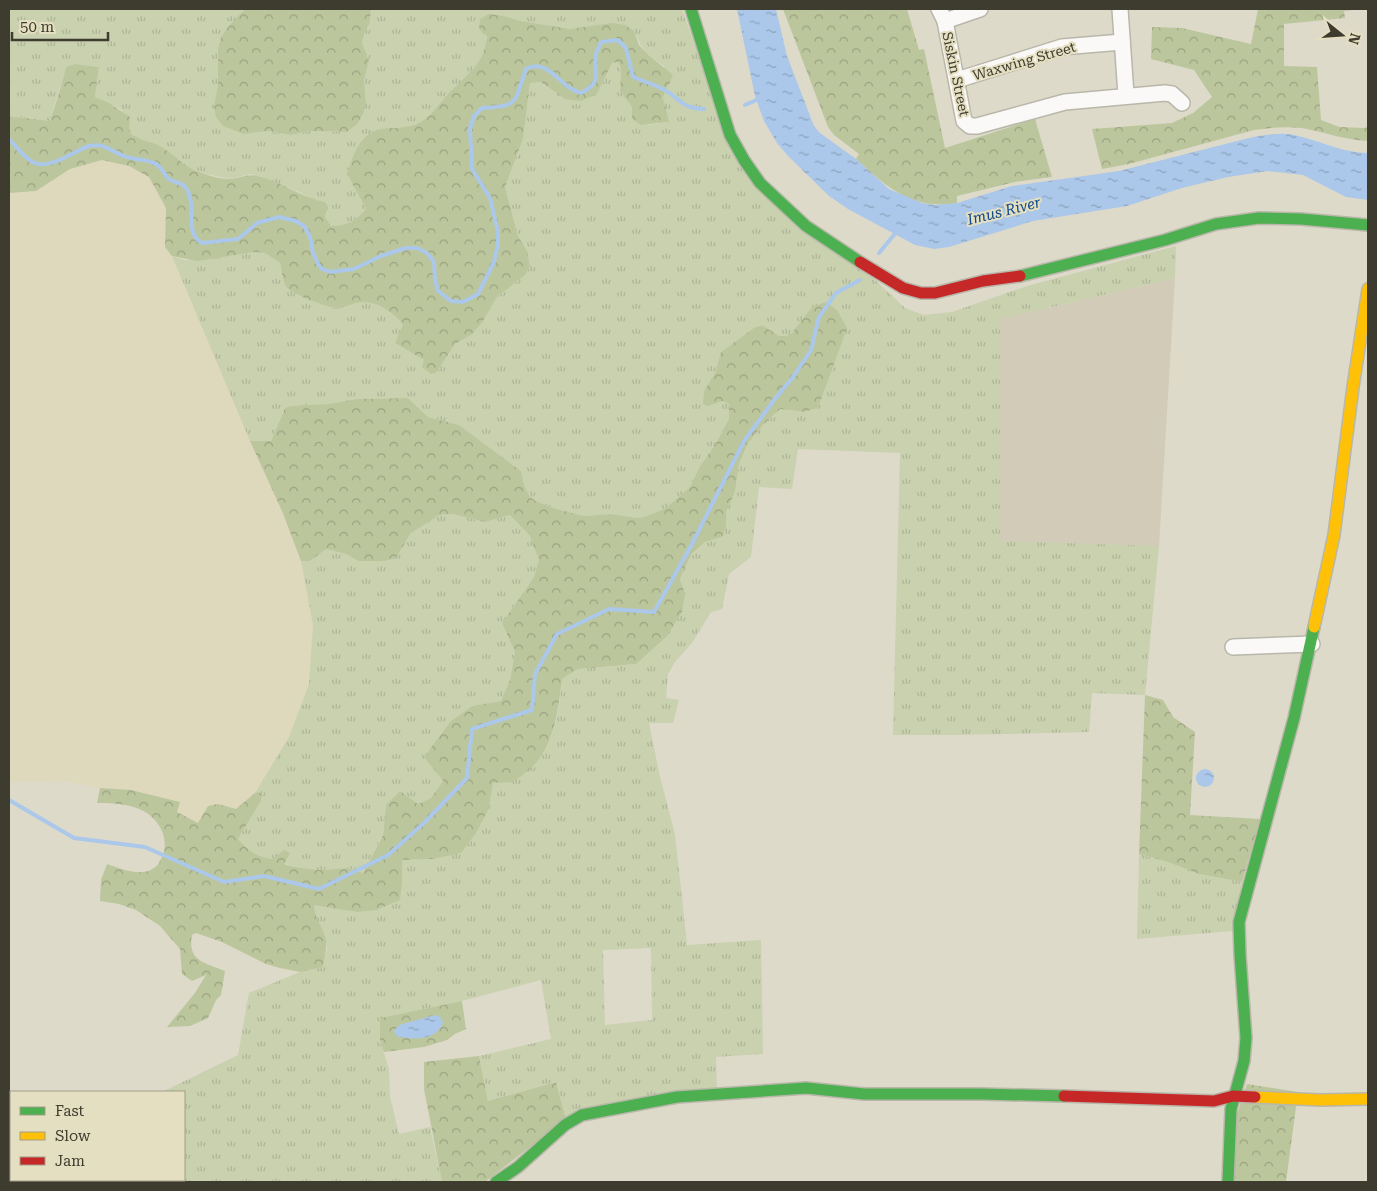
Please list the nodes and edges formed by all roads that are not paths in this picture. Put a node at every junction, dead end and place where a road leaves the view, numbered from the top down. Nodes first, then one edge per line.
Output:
1 (691, 9) edge
2 (980, 9) edge
3 (1120, 9) edge
4 (942, 15) edge
5 (1122, 42) junction
6 (957, 80) junction
7 (1126, 95) junction
8 (1182, 103) dead end
9 (1368, 225) edge
10 (1368, 289) edge
11 (1312, 644) junction
12 (1233, 647) dead end
13 (1233, 1096) junction
14 (1368, 1100) edge
15 (496, 1182) edge
16 (1228, 1182) edge

1 - 9 street
2 - 4 street
3 - 5 street
4 - 6 street, Siskin Street
5 - 6 street, Waxwing Street
5 - 7 street
6 - 7 street, Siskin Street
7 - 8 street
10 - 11 street
11 - 12 street
11 - 13 street
13 - 14 street
13 - 15 street
13 - 16 street

